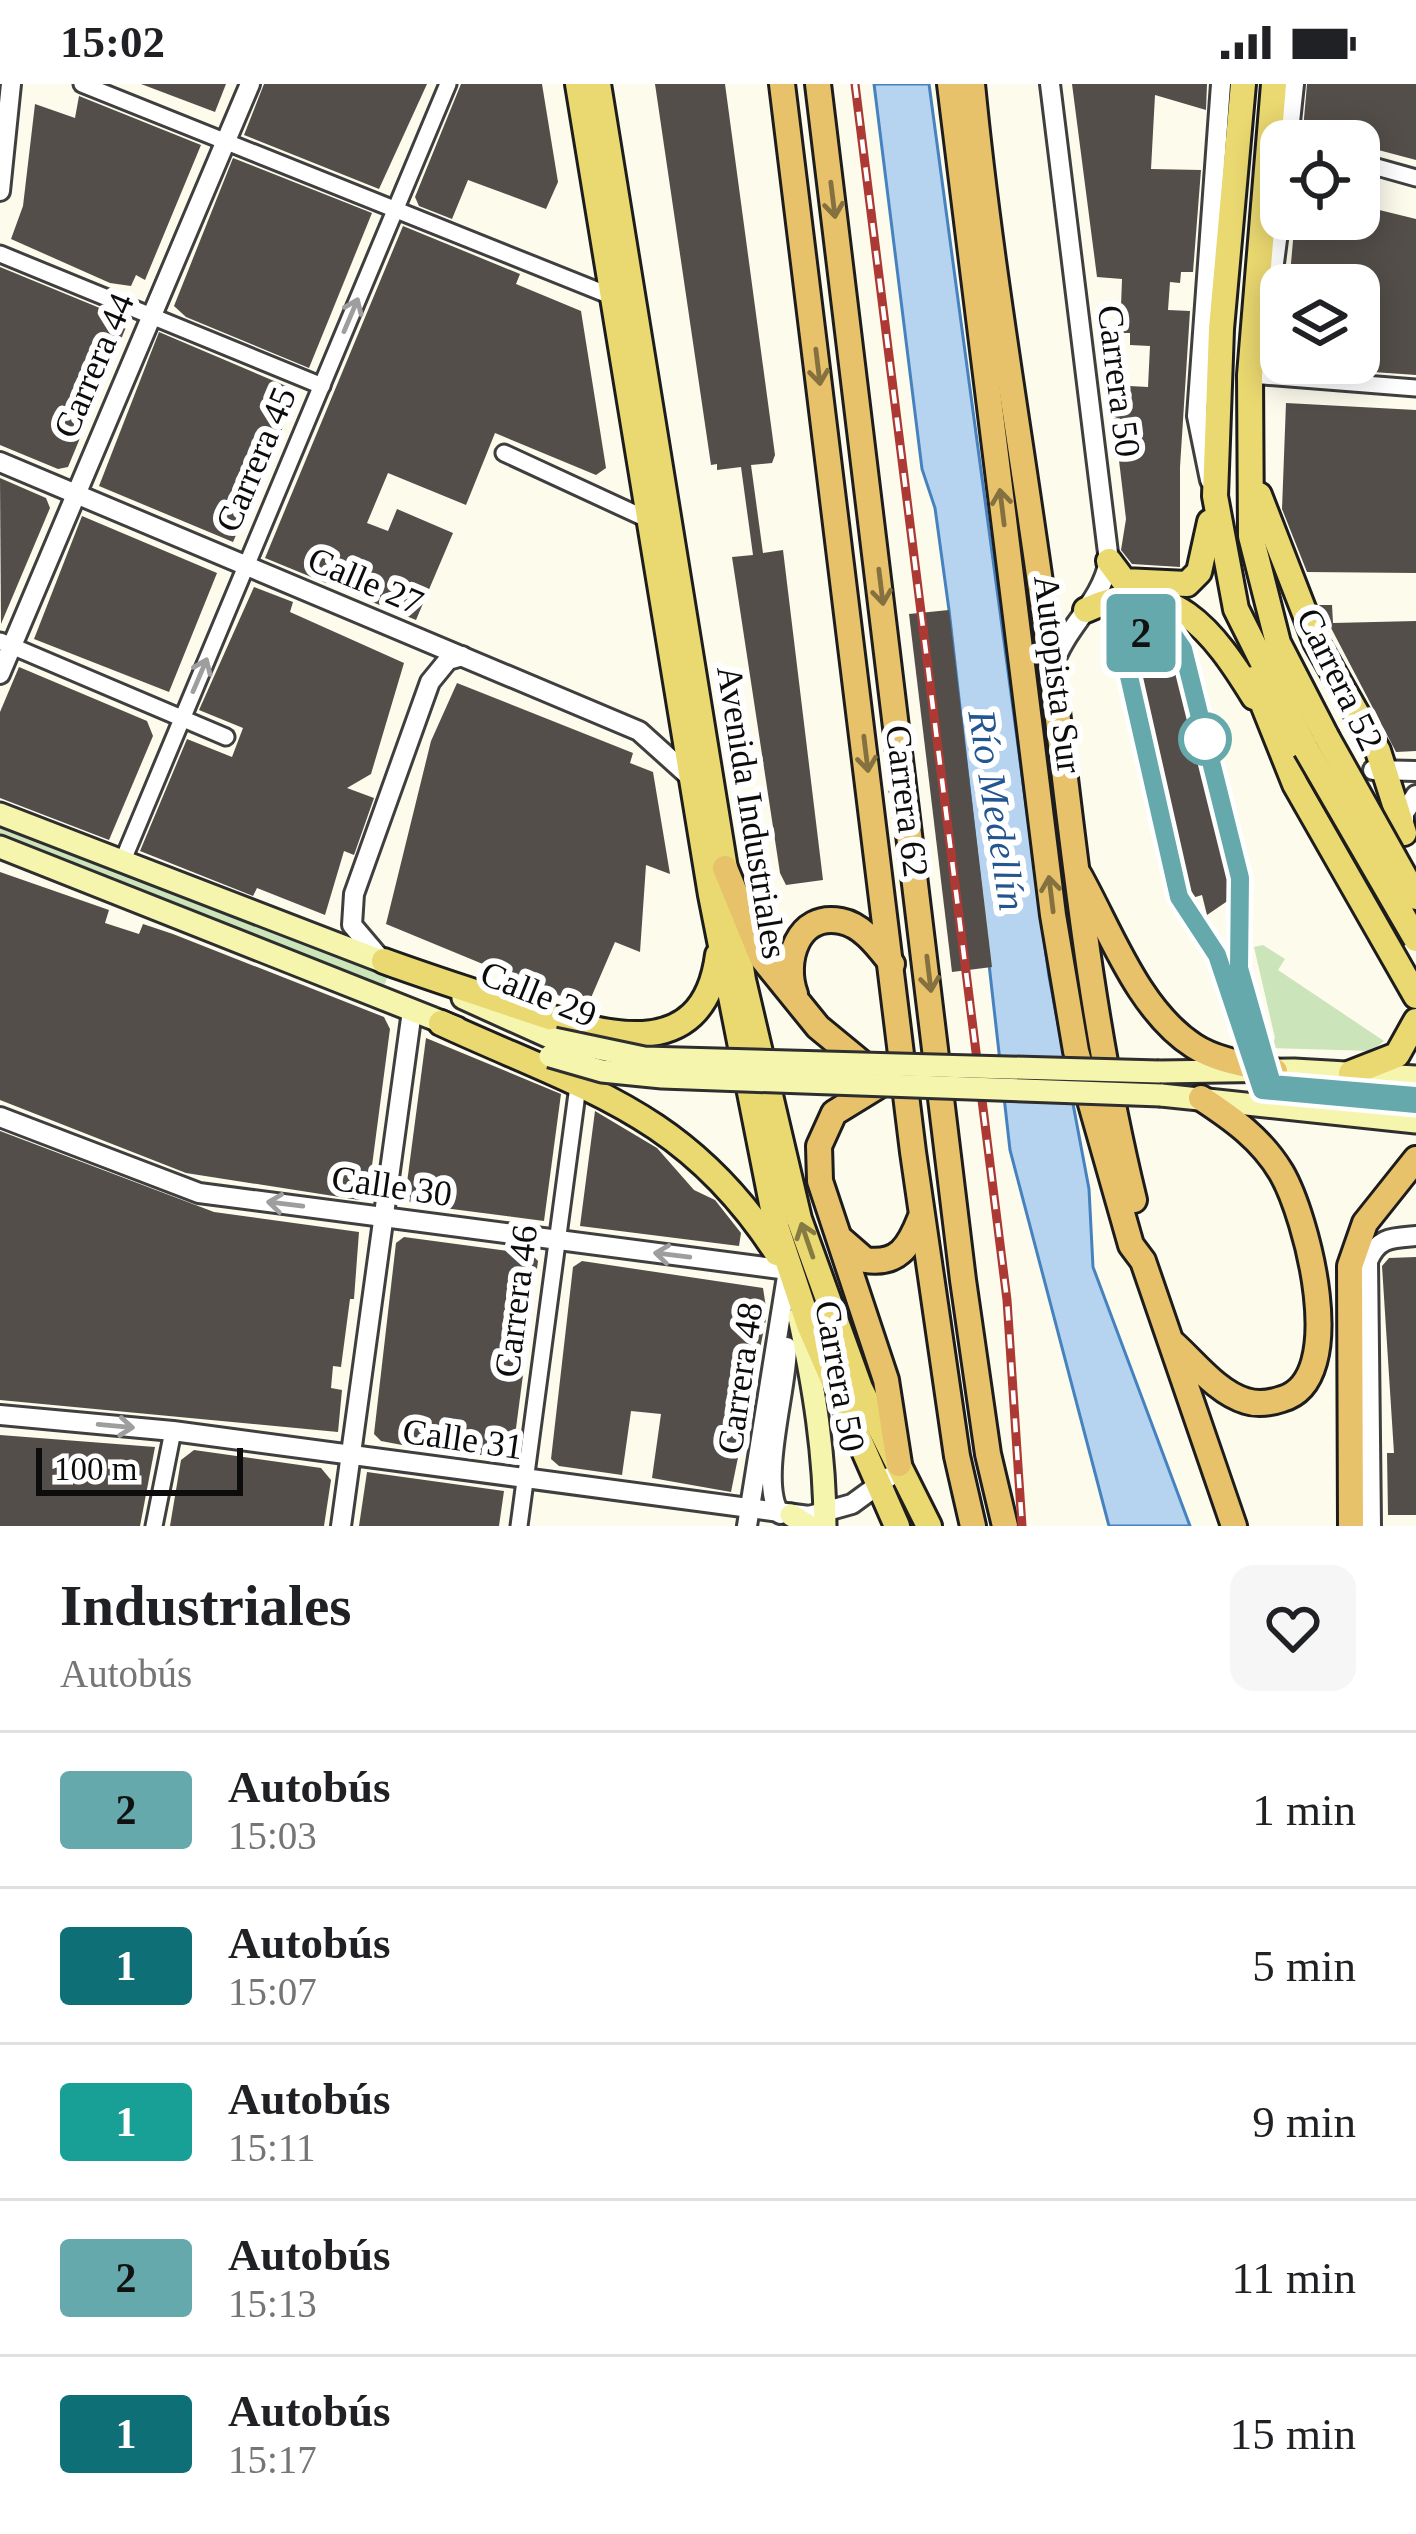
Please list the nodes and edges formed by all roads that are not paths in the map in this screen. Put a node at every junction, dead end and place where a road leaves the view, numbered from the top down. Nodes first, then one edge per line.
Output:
1 (11, 84) edge
2 (82, 84) edge
3 (250, 84) edge
4 (448, 84) edge
5 (578, 84) edge
6 (598, 84) edge
7 (782, 84) edge
8 (818, 84) edge
9 (950, 84) edge
10 (972, 84) edge
11 (1050, 84) edge
12 (1221, 84) edge
13 (1243, 84) edge
14 (1274, 84) edge
15 (1294, 84) edge
16 (975, 113) junction
17 (1291, 120) edge
18 (5, 124) edge
19 (226, 140) junction
20 (1380, 169) edge
21 (1416, 178) edge
22 (796, 188) junction
23 (0, 191) edge
24 (396, 209) junction
25 (1229, 235) junction
26 (1276, 240) edge
27 (0, 254) edge
28 (975, 290) junction
29 (611, 296) junction
30 (1204, 305) junction
31 (151, 314) junction
32 (1255, 375) junction
33 (322, 386) junction
34 (1416, 388) edge
35 (858, 400) junction
36 (1249, 445) junction
37 (504, 453) dead end
38 (0, 462) edge
39 (75, 493) junction
40 (1215, 496) junction
41 (649, 520) junction
42 (1108, 561) junction
43 (247, 565) junction
44 (1226, 579) junction
45 (1086, 610) junction
46 (5, 643) edge
47 (462, 656) junction
48 (1052, 670) junction
49 (0, 674) edge
50 (182, 719) junction
51 (1268, 720) junction
52 (1336, 734) junction
53 (226, 737) dead end
54 (1416, 771) edge
55 (692, 780) junction
56 (1394, 783) edge
57 (0, 814) edge
58 (1410, 844) edge
59 (0, 847) edge
60 (123, 860) junction
61 (1072, 862) junction
62 (725, 868) junction
63 (1416, 880) edge
64 (1416, 897) edge
65 (1366, 908) junction
66 (1416, 939) edge
67 (719, 940) junction
68 (384, 961) junction
69 (892, 964) junction
70 (1416, 996) edge
71 (798, 1002) junction
72 (412, 1011) junction
73 (1416, 1021) edge
74 (441, 1023) junction
75 (552, 1048) junction
76 (860, 1061) junction
77 (1275, 1071) junction
78 (1351, 1073) junction
79 (1416, 1077) edge
80 (1161, 1084) junction
81 (578, 1086) junction
82 (878, 1086) junction
83 (1201, 1098) junction
84 (0, 1117) edge
85 (1416, 1122) edge
86 (1413, 1166) edge
87 (922, 1215) junction
88 (383, 1217) junction
89 (1416, 1236) edge
90 (841, 1239) junction
91 (557, 1240) junction
92 (1143, 1261) junction
93 (788, 1270) junction
94 (1168, 1340) junction
95 (0, 1415) edge
96 (173, 1431) junction
97 (351, 1455) junction
98 (899, 1464) junction
99 (525, 1479) junction
100 (878, 1487) junction
101 (715, 1506) junction
102 (817, 1515) edge
103 (749, 1518) edge
104 (154, 1526) edge
105 (341, 1526) edge
106 (519, 1526) edge
107 (732, 1526) edge
108 (897, 1526) edge
109 (929, 1526) edge
110 (973, 1526) edge
111 (1005, 1526) edge
112 (1234, 1526) edge
113 (1351, 1526) edge
114 (1371, 1526) edge

1 - 18 street
2 - 19 street
3 - 19 street, Carrera 44
4 - 24 street, Carrera 45
5 - 29 main road, Avenida Industriales
6 - 62 main road, Avenida Industriales
7 - 22 highway, Carrera 62
8 -> 35 highway, Carrera 62
9 - 28 highway, Autopista Sur
10 - 16 highway, Autopista Sur
11 - 42 street, Carrera 50
12 - 30 street, Carrera 52
13 - 25 main road, Carrera 52
14 - 32 main road, Carrera 52
15 - 17 street
16 - 28 highway
16 - 48 highway, Autopista Sur
18 - 23 street
19 - 24 street
19 - 31 street, Carrera 44
20 - 21 street
22 - 35 highway
22 -> 69 highway, Carrera 62
24 - 29 street
33 -> 24 street, Carrera 45
25 - 30 main road
25 - 40 main road, Carrera 52
26 - 32 street, Carrera 52
27 - 31 street
92 -> 28 highway, Autopista Sur
29 - 41 main road, Avenida Industriales
30 - 40 street, Carrera 52
31 - 33 street
31 - 39 street, Carrera 44
32 - 34 street
32 - 36 main road, Carrera 52
33 - 43 street, Carrera 45
35 -> 111 highway, Carrera 62
36 - 52 main road
36 - 52 main road, Carrera 52
37 - 41 street
38 - 39 street, Calle 27
39 - 43 street, Calle 27
39 - 46 street, Carrera 44
40 - 42 main road
40 - 44 main road, Carrera 52
41 - 55 main road, Avenida Industriales
42 - 45 street
43 - 47 street, Calle 27
50 -> 43 street, Carrera 45
44 - 51 main road
44 - 52 main road, Carrera 52
45 - 48 street
45 - 51 main road
46 - 49 street, Carrera 44
46 - 50 street
47 - 55 street, Calle 27
47 - 68 street
48 - 61 highway, Autopista Sur
50 - 53 street
50 - 60 street, Carrera 45
51 - 65 main road
52 - 56 main road
52 - 64 main road, Carrera 52, bridge
52 - 66 main road, Carrera 52, bridge
54 - 56 street
55 - 67 main road, Avenida Industriales
56 - 58 main road
57 - 60 main road, Calle 29
59 - 72 main road, Calle 29
60 - 68 main road, Calle 29
61 - 77 highway
61 - 92 highway, Autopista Sur
62 - 71 highway
98 -> 62 main road, Avenida Industriales
63 - 65 street
65 - 70 main road
67 - 68 main road
67 - 93 main road, Avenida Industriales
68 - 75 main road, Calle 29
69 - 71 highway
69 - 87 highway, Carrera 62
71 - 76 highway
72 - 74 main road, Calle 29
72 - 88 street
73 - 78 main road
74 - 75 main road, Calle 29
74 - 81 main road
75 - 76 main road, Calle 29, bridge
75 - 82 main road, Calle 29, bridge
76 - 80 main road, Calle 29, bridge
77 - 78 main road
77 - 80 main road
78 - 79 main road
80 - 82 main road, Calle 29, bridge
80 - 83 main road
81 - 91 street, Carrera 46
81 - 93 main road
82 - 90 highway
83 - 85 main road
83 - 94 highway
88 -> 84 street, Calle 30
86 - 113 highway
87 - 90 highway
87 - 110 highway, Carrera 62
88 - 91 street, Calle 30
88 - 97 street
89 - 114 street
90 - 98 highway
93 -> 91 street, Calle 30
91 - 99 street, Carrera 46
92 - 94 highway, Autopista Sur
93 - 100 main road, Avenida Industriales
93 - 102 main road, Carrera 50
93 - 102 street, Carrera 48
93 - 103 street, Carrera 48
94 - 112 highway, Autopista Sur
95 -> 96 street, Calle 31
96 - 97 street, Calle 31
96 - 104 street
97 - 99 street, Calle 31
97 - 105 street
98 - 100 street
98 - 109 main road, Avenida Industriales
99 - 101 street, Calle 31
99 - 106 street, Carrera 46
100 - 102 street
100 - 108 main road, Avenida Industriales
101 - 103 street, Calle 31
101 - 107 street
102 - 103 street, Calle 31

